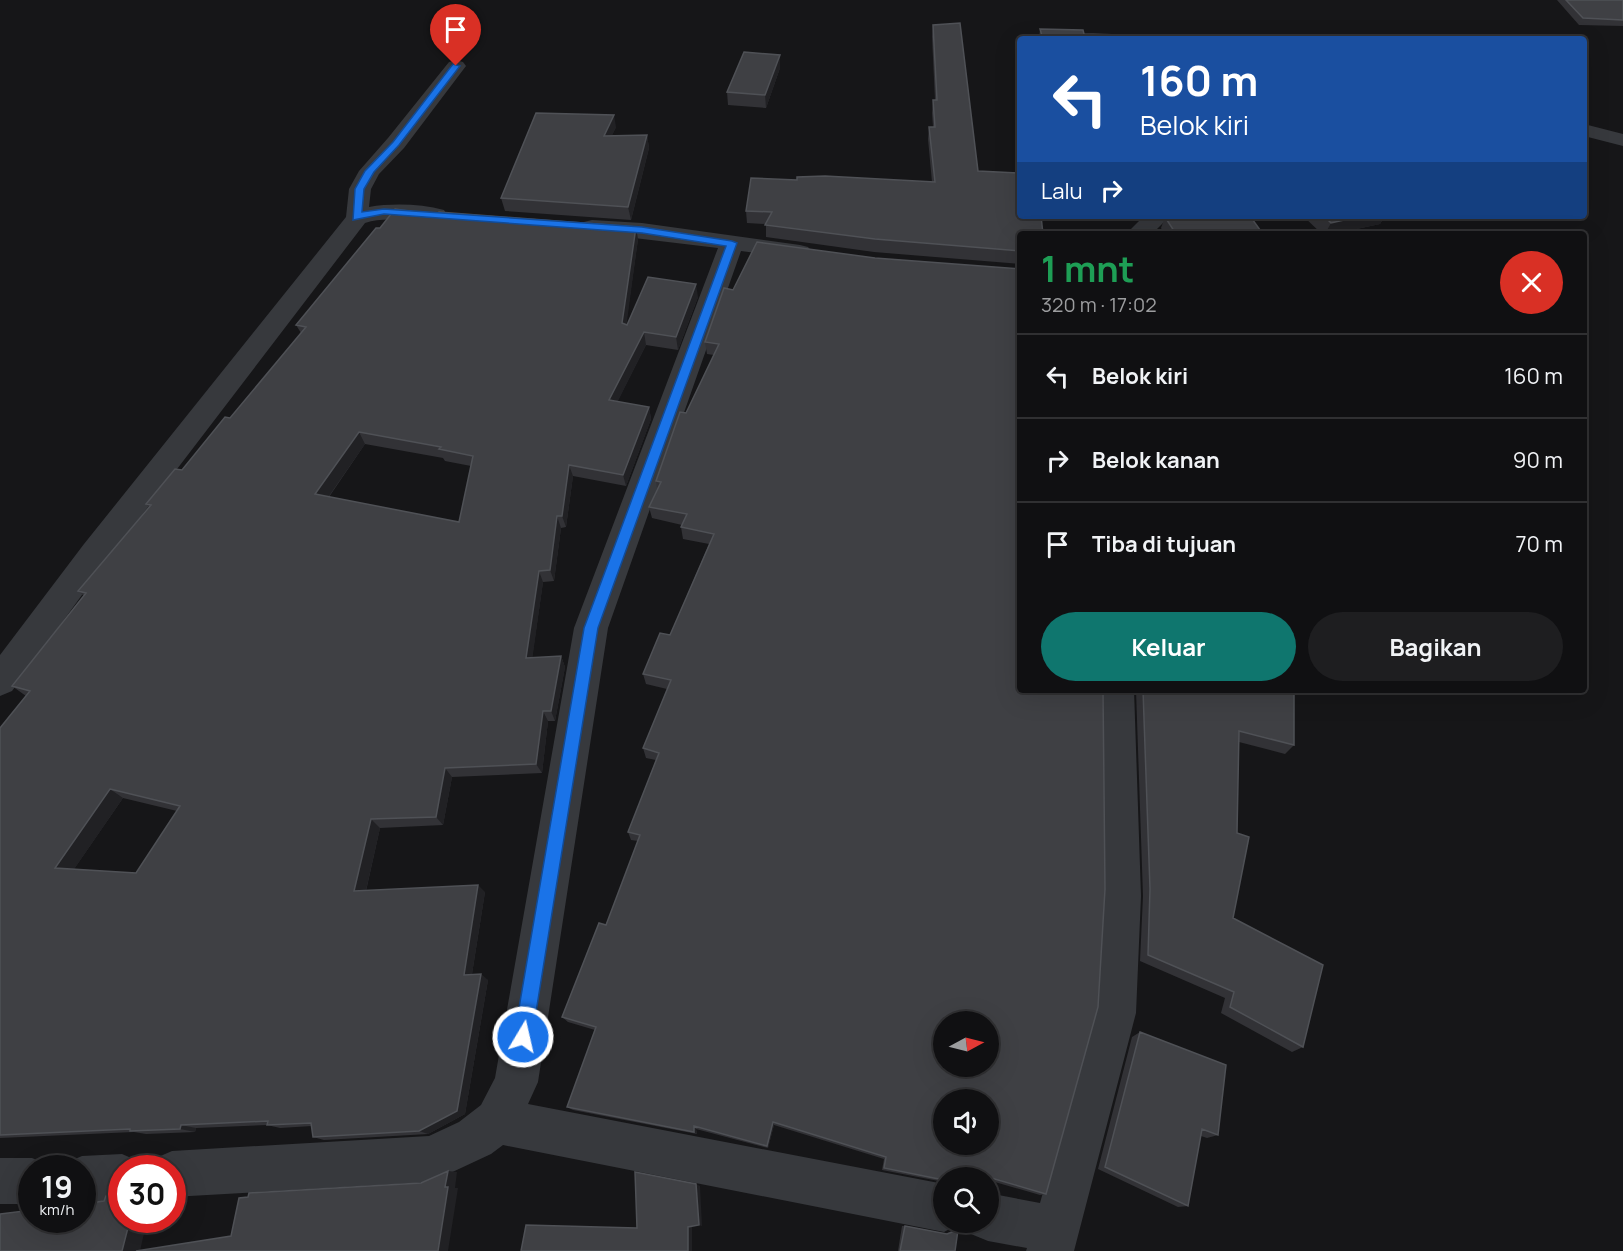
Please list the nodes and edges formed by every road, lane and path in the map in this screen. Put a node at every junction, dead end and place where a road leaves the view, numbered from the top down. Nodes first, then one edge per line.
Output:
1 (456, 66) dead end
2 (1587, 131) edge
3 (1623, 140) edge
4 (454, 217) edge
5 (357, 218) junction
6 (1155, 219) edge
7 (572, 225) edge
8 (1141, 231) edge
9 (732, 243) junction
10 (827, 255) edge
11 (0, 681) edge
12 (1117, 693) edge
13 (497, 1121) junction
14 (186, 1173) edge
15 (18, 1180) edge
16 (0, 1181) edge
17 (933, 1206) edge
18 (999, 1221) edge
19 (1053, 1241) edge

1 - 5 street
2 - 3 street
4 - 5 street
5 - 11 street
6 - 8 street
7 - 9 street
9 - 10 street
9 - 13 street
12 - 19 street
13 - 14 street
13 - 17 street
15 - 16 street
18 - 19 street

